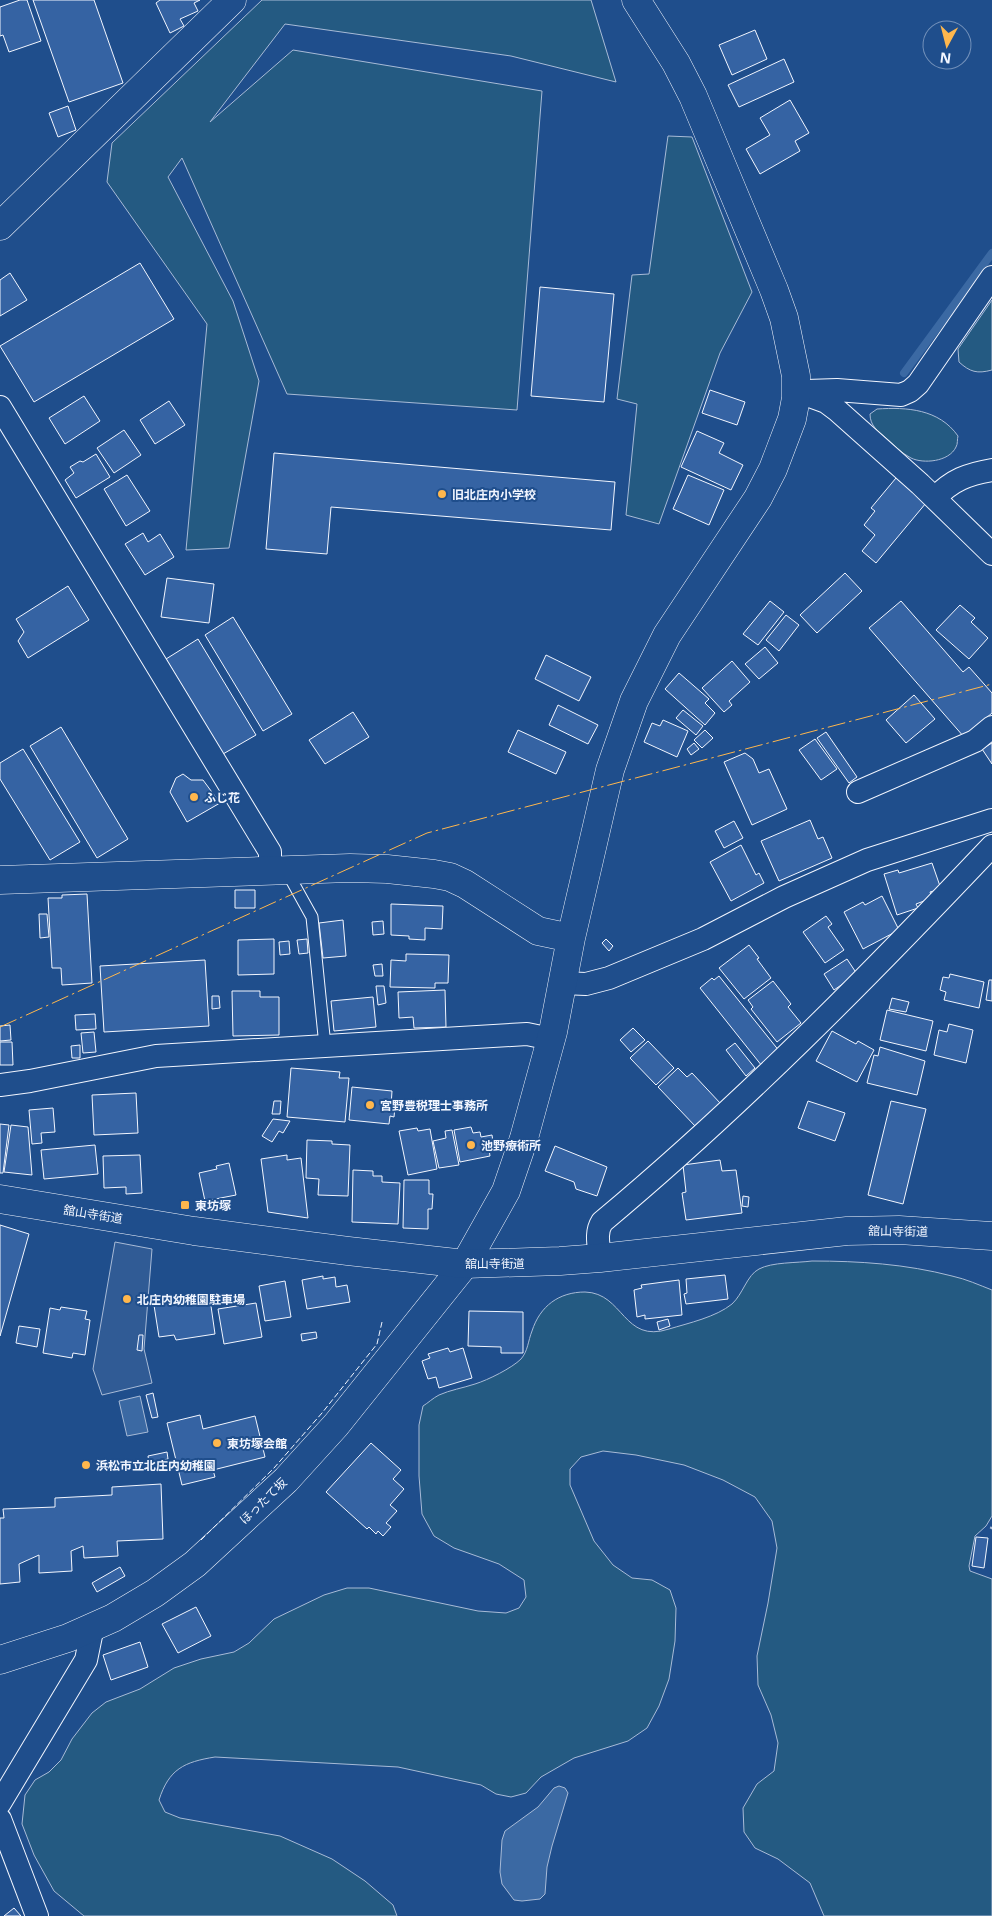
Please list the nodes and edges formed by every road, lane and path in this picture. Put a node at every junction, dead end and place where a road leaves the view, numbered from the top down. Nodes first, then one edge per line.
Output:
1 (232, 0) edge
2 (636, 0) edge
3 (0, 226) edge
4 (992, 277) edge
5 (796, 391) junction
6 (0, 407) edge
7 (992, 470) edge
8 (935, 498) junction
9 (992, 554) edge
10 (992, 727) edge
11 (858, 792) dead end
12 (992, 820) edge
13 (992, 846) edge
14 (278, 870) junction
15 (0, 880) edge
16 (571, 938) junction
17 (562, 983) junction
18 (551, 1040) junction
19 (324, 1046) junction
20 (0, 1085) edge
21 (0, 1200) edge
22 (992, 1236) edge
23 (600, 1258) junction
24 (466, 1264) junction
25 (93, 1626) junction
26 (0, 1660) edge
27 (0, 1803) edge
28 (0, 1819) edge
29 (37, 1916) edge

1 - 3 street
2 - 5 street, ほったて坂
4 - 5 street
5 - 8 street
5 - 16 street, ほったて坂
6 - 14 street
7 - 8 street
8 - 9 street
10 - 11 street
12 - 17 street
13 - 23 street
14 - 15 street
14 - 16 street
14 - 19 lane
16 - 17 street, ほったて坂
17 - 18 street, ほったて坂
18 - 19 street
18 - 24 street, ほったて坂
19 - 20 street
21 - 24 street, 舘山寺街道
22 - 23 street, 舘山寺街道
23 - 24 street, 舘山寺街道
24 - 25 street, ほったて坂
25 - 26 street, ほったて坂
25 - 27 street
28 - 29 street

